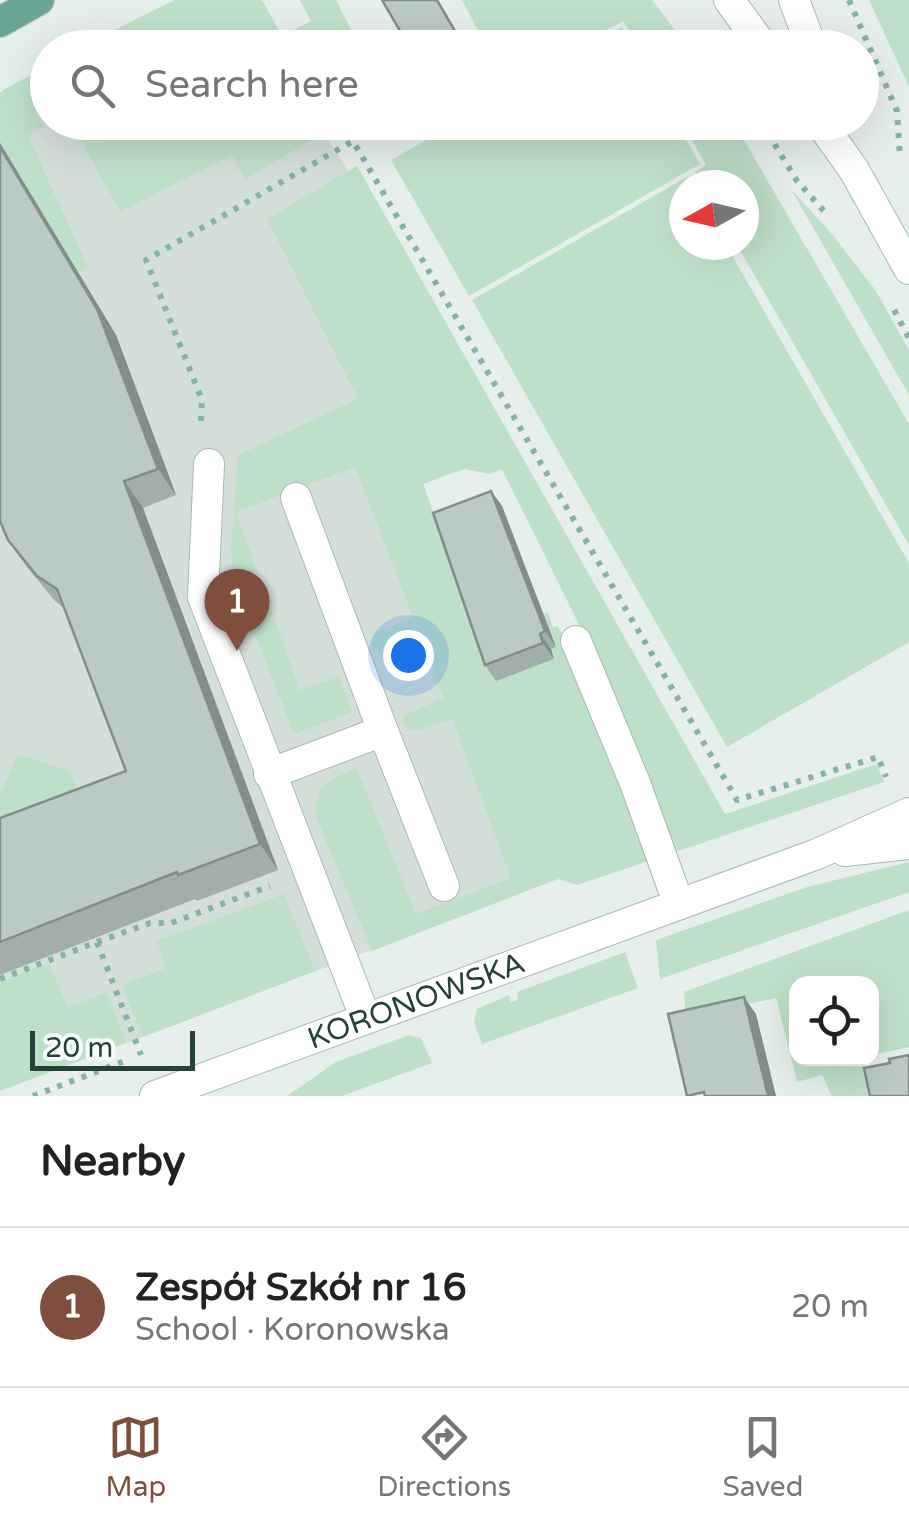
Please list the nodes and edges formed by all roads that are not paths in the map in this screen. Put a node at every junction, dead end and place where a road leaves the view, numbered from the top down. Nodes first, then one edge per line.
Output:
1 (39, 0) edge
2 (730, 0) edge
3 (794, 0) edge
4 (0, 22) edge
5 (751, 30) edge
6 (805, 30) edge
7 (833, 140) edge
8 (845, 140) edge
9 (854, 170) junction
10 (909, 270) edge
11 (209, 464) dead end
12 (296, 498) dead end
13 (576, 641) dead end
14 (383, 731) junction
15 (269, 774) junction
16 (900, 802) edge
17 (909, 844) edge
18 (817, 854) junction
19 (444, 886) dead end
20 (678, 902) junction
21 (365, 1017) junction
22 (155, 1096) edge

1 - 4 main road
2 - 5 street
3 - 6 street
7 - 9 street
8 - 9 street
9 - 10 street
11 - 15 street
12 - 14 street
13 - 20 street
14 - 15 street
14 - 19 street
15 - 21 street
16 - 18 street, KORONOWSKA
17 - 18 street, KORONOWSKA
18 - 20 street, KORONOWSKA
20 - 21 street, KORONOWSKA
21 - 22 street, KORONOWSKA

